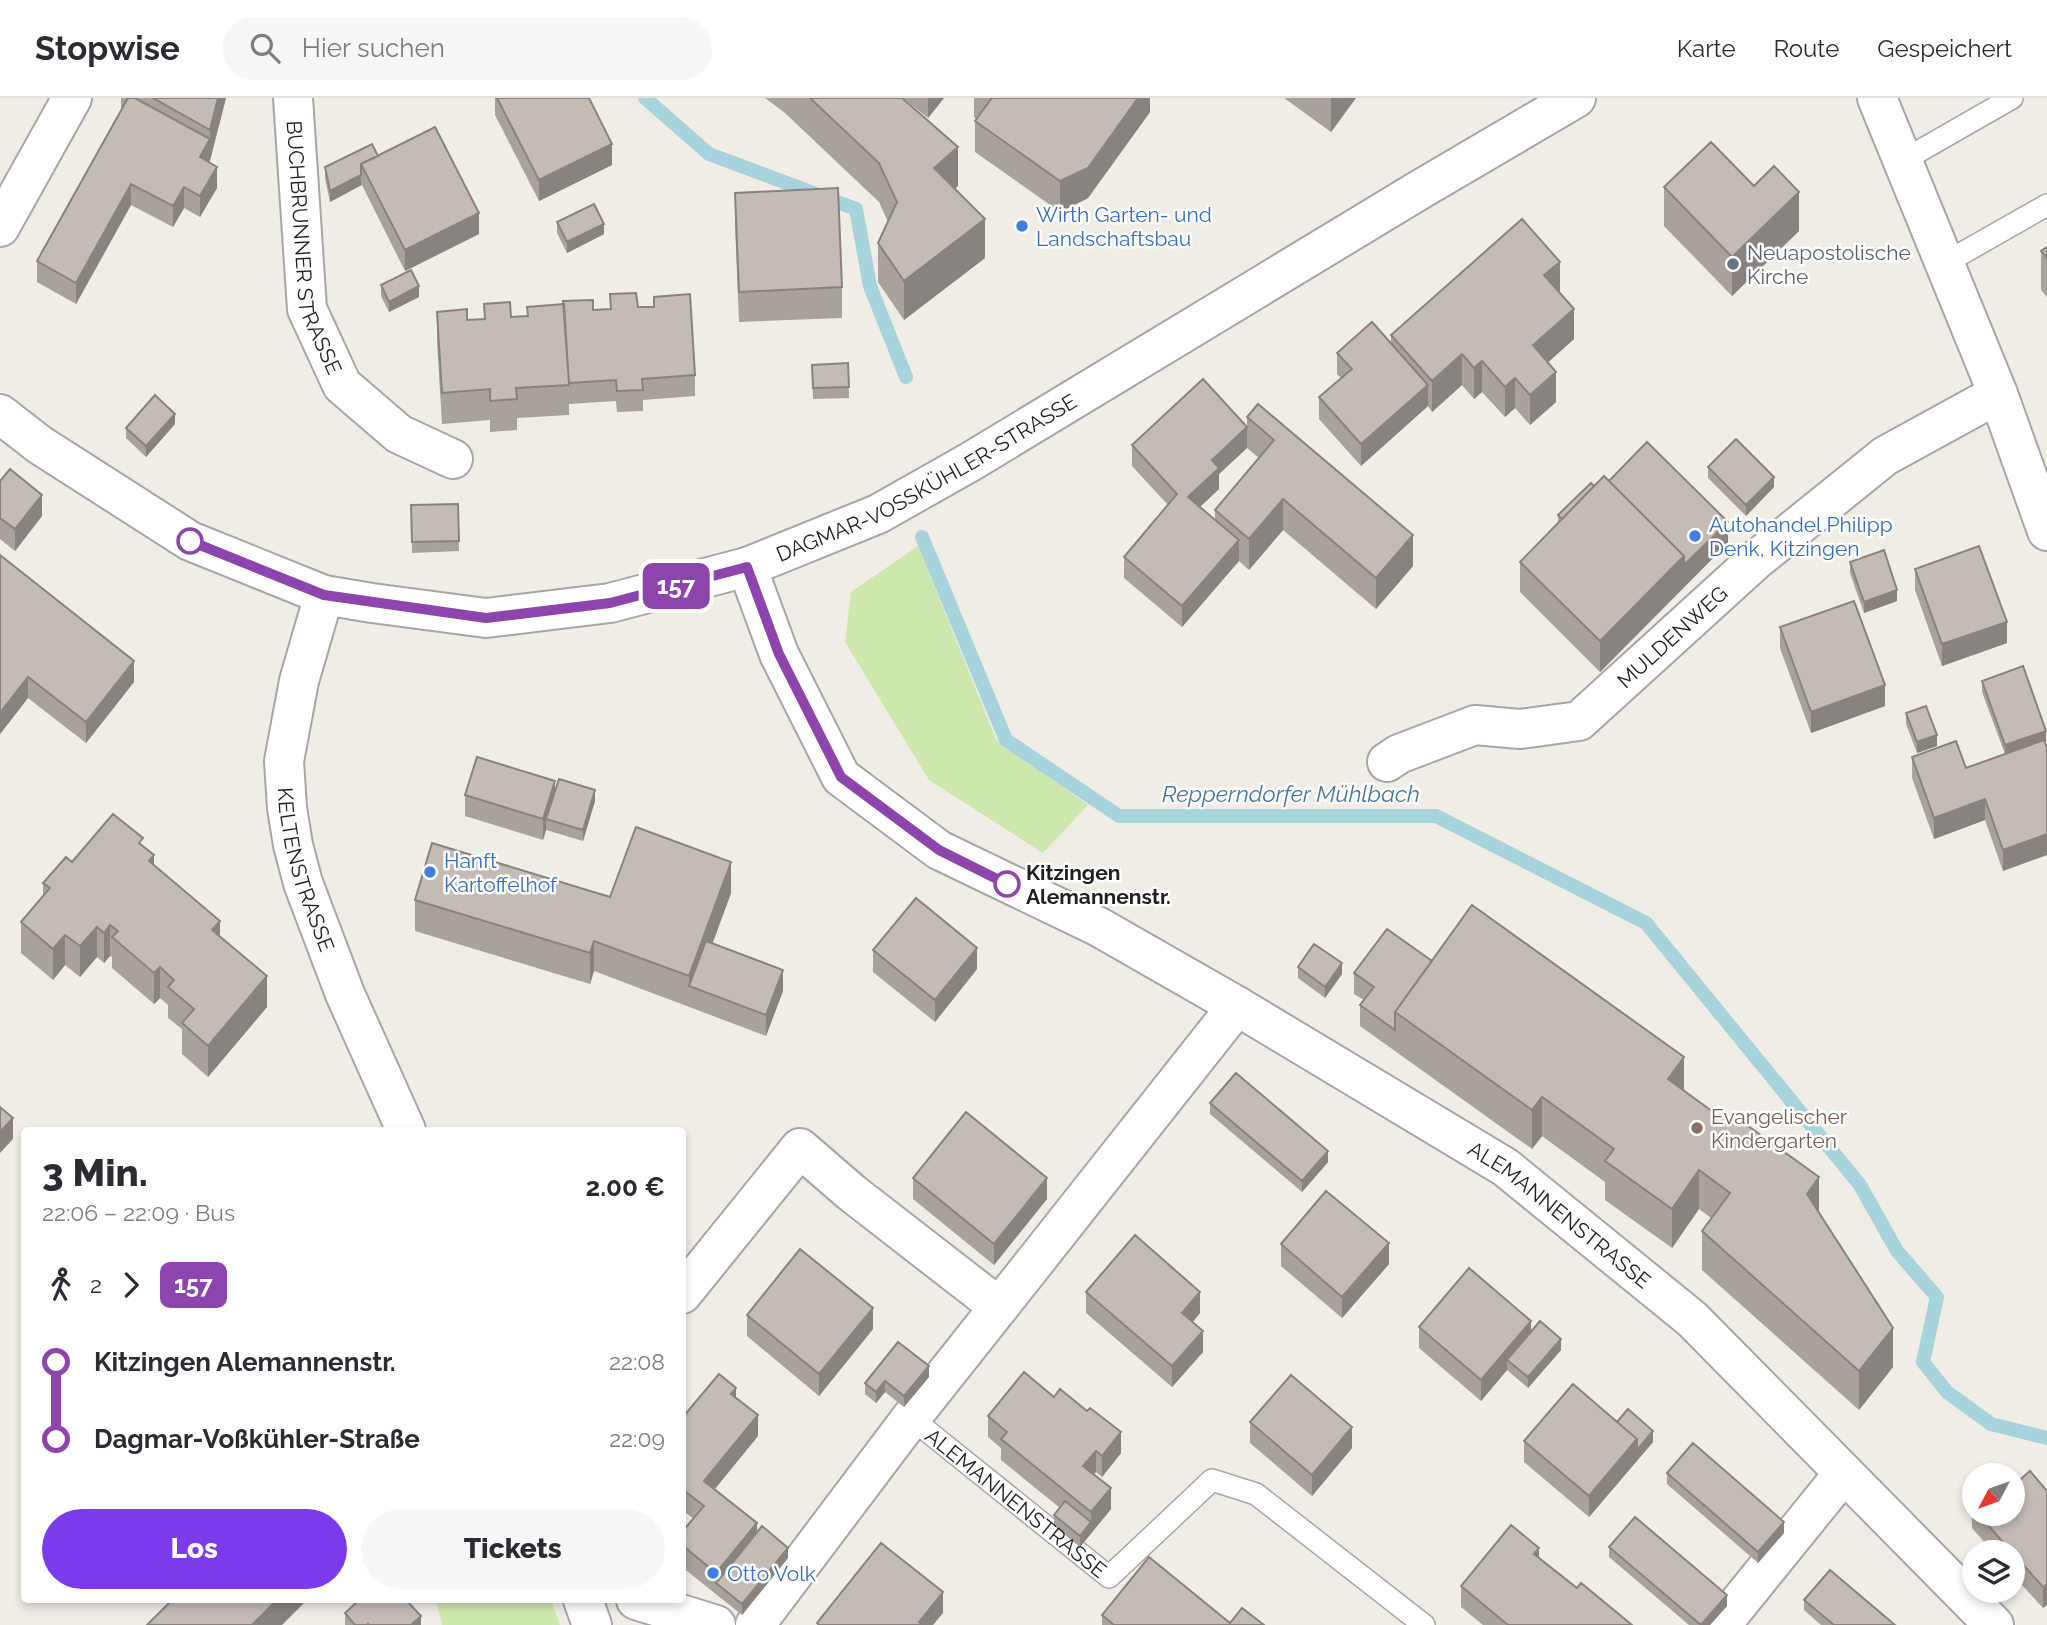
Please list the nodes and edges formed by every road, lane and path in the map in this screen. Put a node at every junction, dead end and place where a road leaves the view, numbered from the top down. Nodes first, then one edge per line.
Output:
1 (72, 98) edge
2 (293, 98) edge
3 (1576, 98) edge
4 (1877, 98) edge
5 (2012, 98) edge
6 (1902, 161) junction
7 (2047, 205) edge
8 (0, 227) edge
9 (1944, 263) junction
10 (1998, 394) junction
11 (0, 414) edge
12 (453, 459) dead end
13 (2047, 531) edge
14 (747, 567) junction
15 (324, 595) junction
16 (1387, 762) dead end
17 (1237, 1006) junction
18 (405, 1127) edge
19 (686, 1289) edge
20 (999, 1307) junction
21 (911, 1418) junction
22 (1844, 1473) junction
23 (584, 1603) edge
24 (646, 1603) edge
25 (592, 1625) edge
26 (716, 1625) edge
27 (755, 1625) edge
28 (1424, 1625) edge
29 (1721, 1625) edge
30 (1994, 1625) edge

1 - 8 street
2 - 12 street, BUCHBRUNNER STRASSE
3 - 14 street, DAGMAR-VOSSKÜHLER-STRASSE
4 - 6 street
5 - 6 lane
6 - 9 street
7 - 9 lane
9 - 10 street
10 - 13 street
10 - 16 street, MULDENWEG
11 - 15 street, DAGMAR-VOSSKÜHLER-STRASSE
14 - 15 street, DAGMAR-VOSSKÜHLER-STRASSE
14 - 17 street, ALEMANNENSTRASSE
15 - 18 street, KELTENSTRASSE
17 - 20 street
17 - 22 street, ALEMANNENSTRASSE
19 - 20 street
20 - 21 street
21 - 27 street, ALEMANNENSTRASSE
21 - 28 lane, ALEMANNENSTRASSE
22 - 29 street
22 - 30 street, ALEMANNENSTRASSE
23 - 25 street
24 - 26 street

